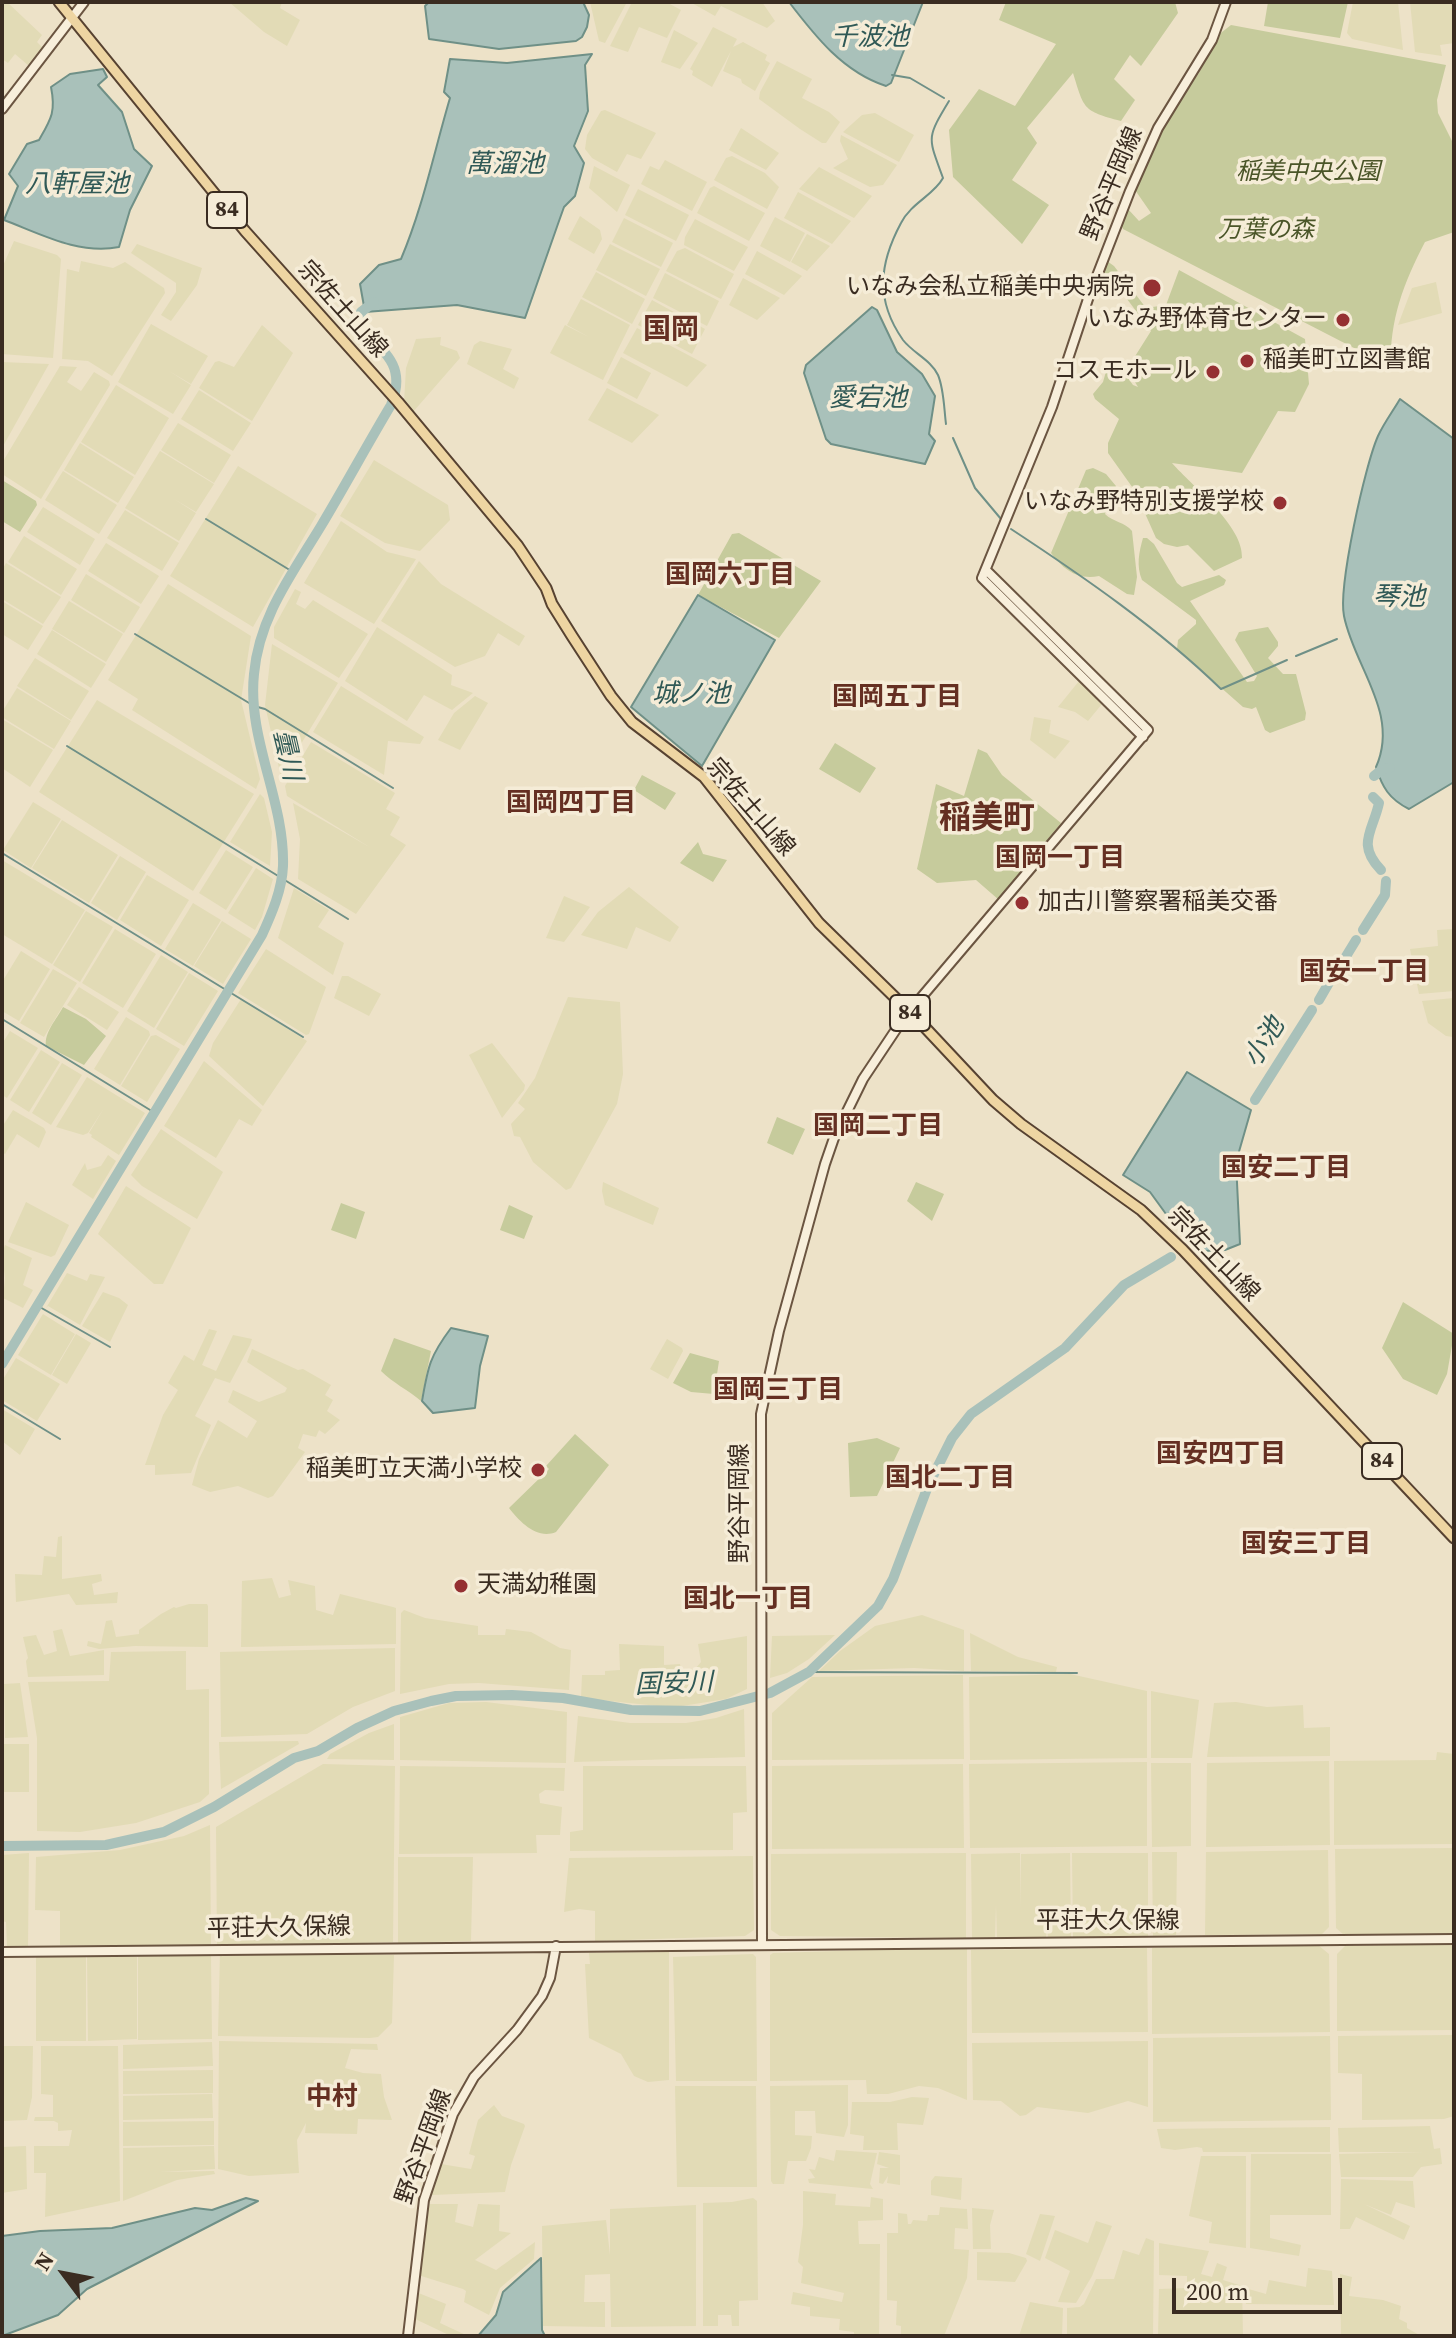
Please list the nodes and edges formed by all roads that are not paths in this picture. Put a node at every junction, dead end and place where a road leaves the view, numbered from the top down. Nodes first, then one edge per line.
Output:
1 (59, 2) edge
2 (84, 2) edge
3 (1226, 2) edge
4 (72, 18) junction
5 (2, 109) edge
6 (910, 1013) junction
7 (1454, 1538) edge
8 (1454, 1939) edge
9 (762, 1944) junction
10 (556, 1946) junction
11 (2, 1952) edge
12 (408, 2336) edge

1 - 4 main road, 宗佐土山線 / 84
2 - 4 main road
3 - 6 main road, 野谷平岡線
4 - 5 main road
4 - 6 main road, 宗佐土山線 / 84
6 - 7 main road, 宗佐土山線 / 84
6 - 9 main road, 野谷平岡線
8 - 9 main road, 平荘大久保線
9 - 10 main road
10 - 11 main road, 平荘大久保線
10 - 12 main road, 野谷平岡線

